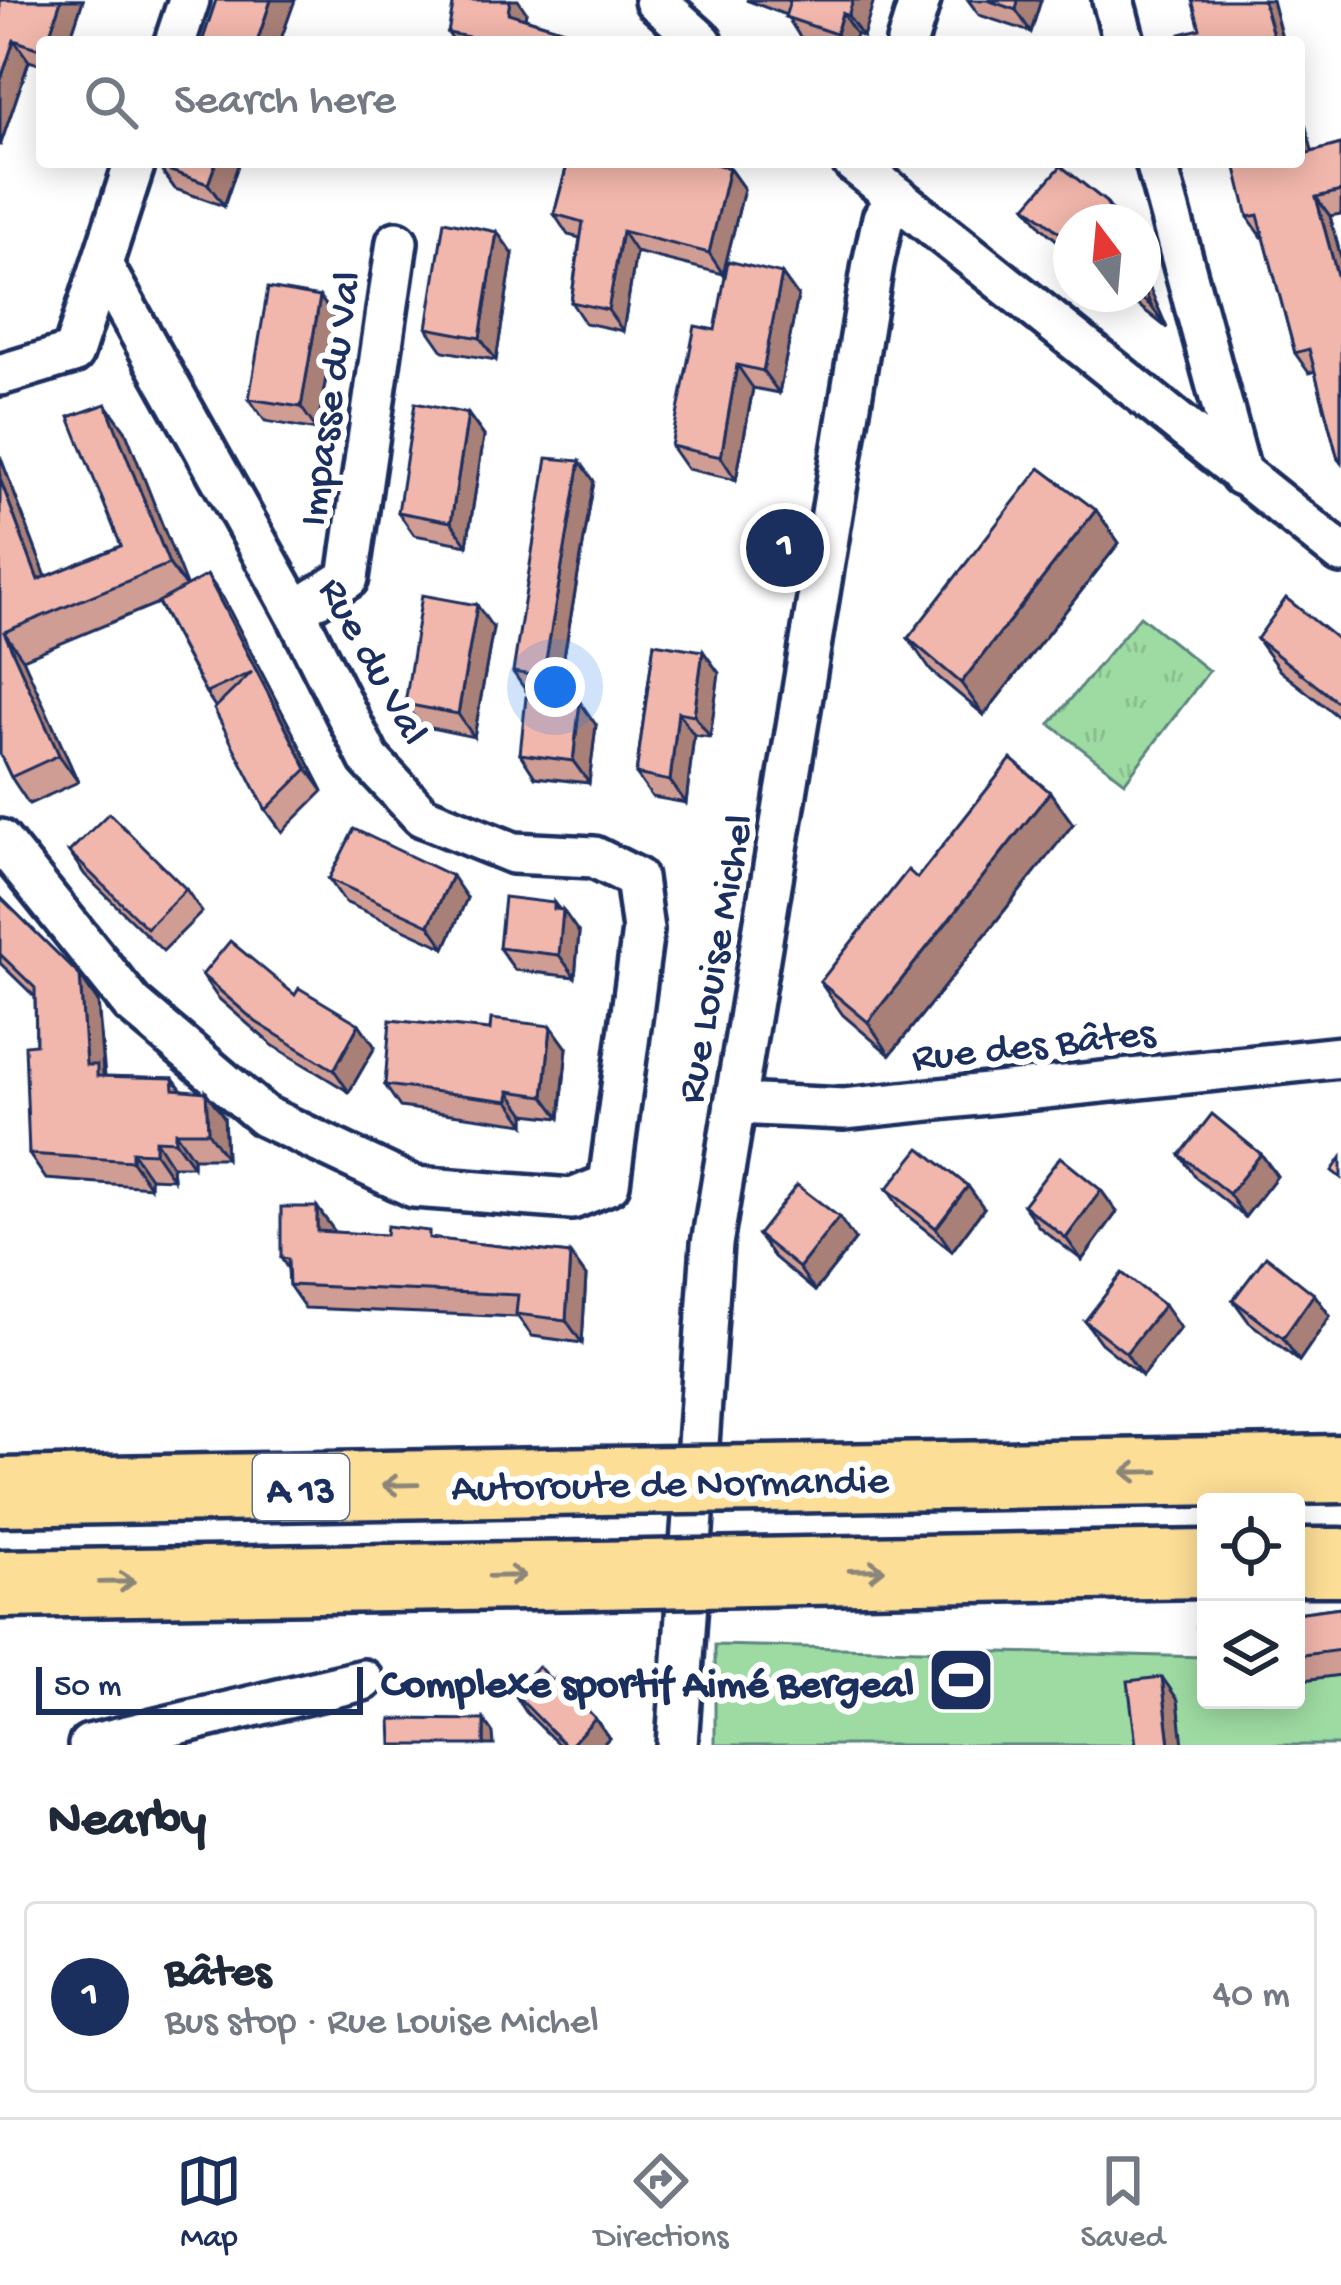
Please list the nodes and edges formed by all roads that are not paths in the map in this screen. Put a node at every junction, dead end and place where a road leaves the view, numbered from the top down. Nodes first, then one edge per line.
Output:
1 (189, 0) edge
2 (655, 0) edge
3 (920, 0) edge
4 (1113, 0) edge
5 (177, 36) edge
6 (695, 36) edge
7 (909, 36) edge
8 (1122, 36) edge
9 (133, 168) edge
10 (865, 168) edge
11 (1158, 168) edge
12 (897, 197) junction
13 (397, 242) dead end
14 (102, 265) junction
15 (0, 375) edge
16 (1240, 475) junction
17 (1341, 553) edge
18 (295, 610) junction
19 (0, 840) edge
20 (1341, 1058) edge
21 (735, 1103) junction
22 (1341, 1469) edge
23 (0, 1492) edge
24 (1305, 1562) edge
25 (1341, 1562) edge
26 (1197, 1564) edge
27 (0, 1584) edge
28 (363, 1680) dead end
29 (89, 1745) edge
30 (677, 1745) edge

1 - 5 street
2 - 6 street
3 - 7 street
4 - 8 street
9 - 14 street
10 - 12 street
11 - 16 street
12 - 16 street
12 - 21 street, Rue Louise Michel
13 - 18 street, Impasse du Val
14 - 15 street
14 - 18 street, Rue du Val
16 - 17 street
18 - 19 street, Rue du Val
20 - 21 street, Rue des Bâtes
21 - 30 street, Rue Louise Michel
22 -> 23 highway, Autoroute de Normandie / A 13, bridge
24 - 25 highway
27 -> 26 highway, A 13, bridge
28 - 29 street

